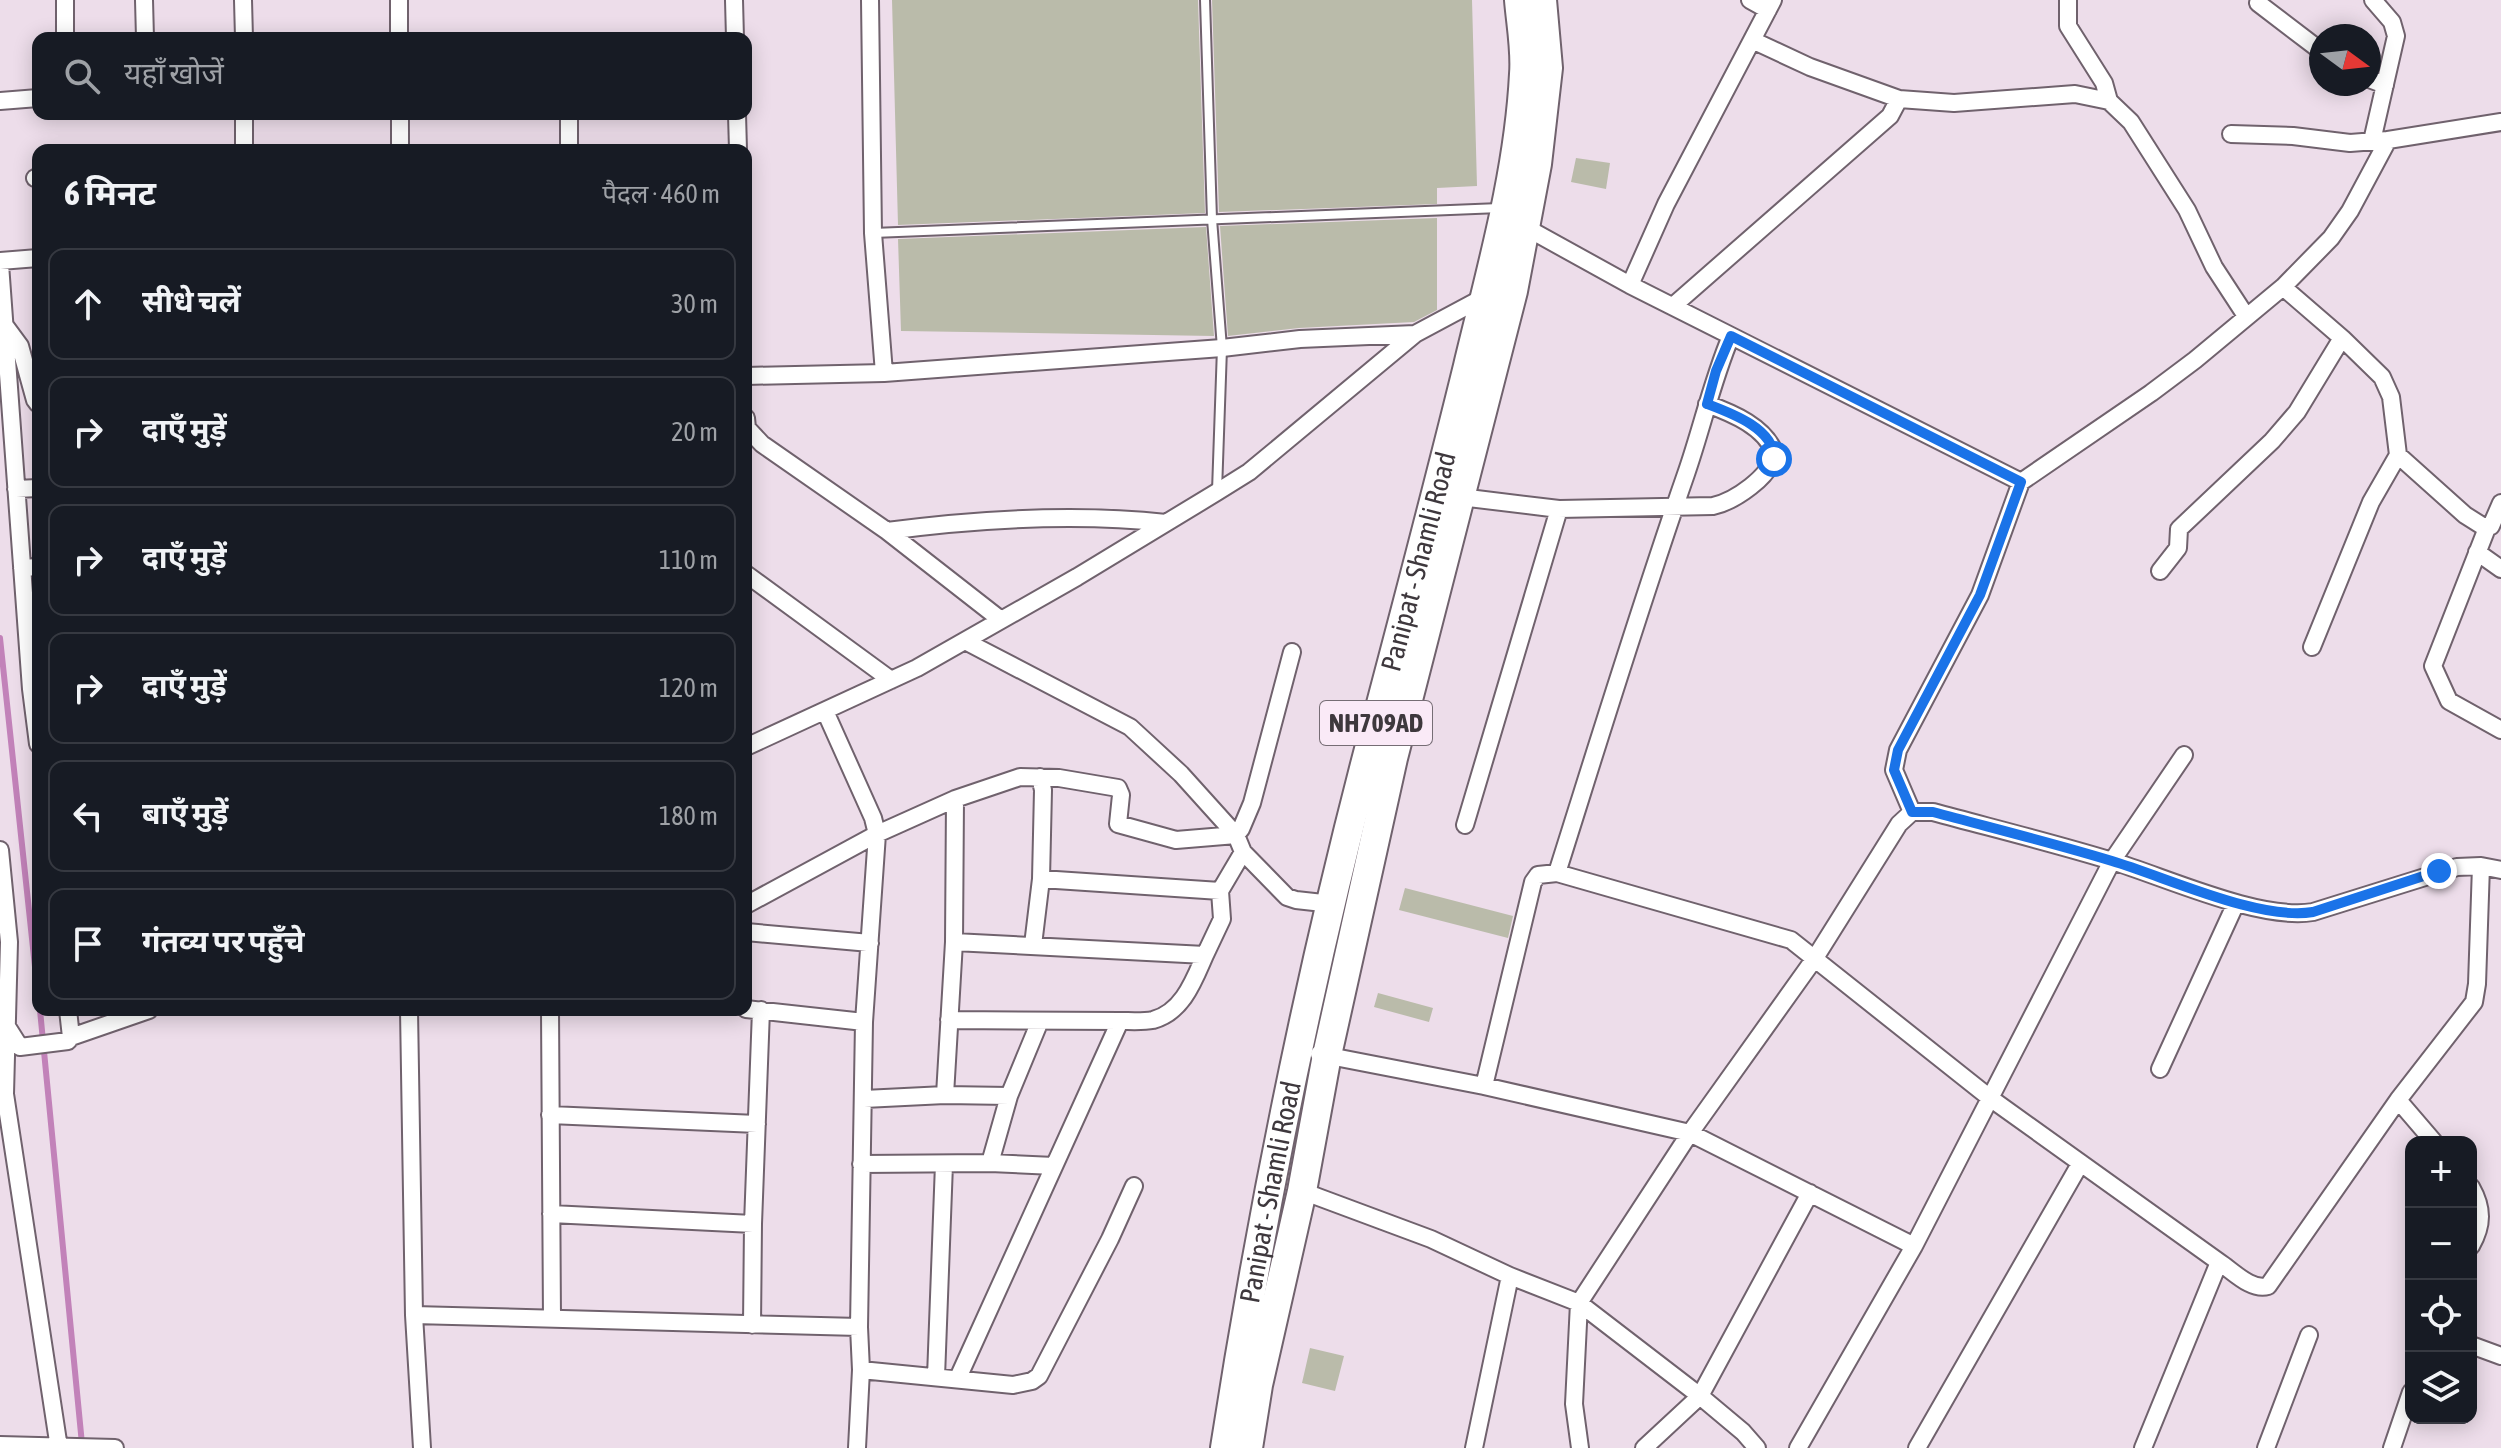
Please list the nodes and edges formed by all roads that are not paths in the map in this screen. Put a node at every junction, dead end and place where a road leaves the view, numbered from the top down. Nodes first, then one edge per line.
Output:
1 (65, 0) edge
2 (144, 0) edge
3 (243, 0) edge
4 (399, 0) edge
5 (734, 0) edge
6 (870, 0) edge
7 (1205, 0) edge
8 (1519, 0) edge
9 (1542, 0) edge
10 (1750, 0) edge
11 (2068, 0) edge
12 (2373, 0) edge
13 (2258, 3) dead end
14 (1771, 5) edge
15 (65, 32) edge
16 (145, 32) edge
17 (244, 32) edge
18 (399, 32) edge
19 (735, 32) edge
20 (1752, 40) junction
21 (2309, 42) edge
22 (2381, 72) edge
23 (2378, 96) edge
24 (32, 98) edge
25 (1899, 99) junction
26 (0, 101) edge
27 (2109, 101) junction
28 (244, 120) edge
29 (400, 120) edge
30 (569, 120) edge
31 (737, 120) edge
32 (2501, 122) edge
33 (2231, 134) dead end
34 (2380, 141) junction
35 (244, 144) edge
36 (400, 144) edge
37 (569, 144) edge
38 (738, 144) edge
39 (1515, 217) junction
40 (1212, 219) junction
41 (873, 233) junction
42 (32, 259) edge
43 (0, 263) edge
44 (1630, 285) junction
45 (2283, 287) junction
46 (1513, 291) junction
47 (1485, 296) junction
48 (1673, 306) junction
49 (2246, 316) junction
50 (6, 327) junction
51 (1415, 334) junction
52 (1731, 336) junction
53 (2342, 338) junction
54 (1222, 348) junction
55 (884, 373) junction
56 (752, 376) edge
57 (32, 389) edge
58 (1707, 404) junction
59 (752, 432) edge
60 (2398, 455) junction
61 (2021, 482) junction
62 (32, 488) edge
63 (16, 489) junction
64 (1217, 492) junction
65 (1449, 495) junction
66 (2501, 503) edge
67 (1675, 505) junction
68 (1559, 509) junction
69 (1166, 523) junction
70 (2487, 528) junction
71 (887, 531) junction
72 (2477, 552) junction
73 (30, 568) edge
74 (2501, 569) edge
75 (2160, 571) dead end
76 (752, 578) edge
77 (1001, 620) junction
78 (32, 633) edge
79 (965, 641) junction
80 (2312, 647) dead end
81 (1292, 652) dead end
82 (891, 680) junction
83 (825, 711) junction
84 (2501, 730) edge
85 (752, 744) edge
86 (2184, 755) dead end
87 (1040, 777) junction
88 (955, 799) junction
89 (1912, 812) junction
90 (1465, 825) dead end
91 (877, 834) junction
92 (1236, 835) junction
93 (0, 850) edge
94 (1243, 852) junction
95 (2112, 861) junction
96 (2481, 866) junction
97 (2501, 870) edge
98 (1557, 873) junction
99 (1041, 879) junction
100 (1220, 891) junction
101 (752, 902) edge
102 (2236, 903) junction
103 (1332, 904) junction
104 (752, 933) edge
105 (954, 942) junction
106 (870, 943) junction
107 (1033, 945) junction
108 (1205, 955) junction
109 (1815, 958) junction
110 (753, 1010) edge
111 (68, 1016) edge
112 (132, 1016) edge
113 (409, 1016) edge
114 (550, 1016) edge
115 (3, 1019) edge
116 (949, 1020) junction
117 (1040, 1021) junction
118 (1120, 1021) junction
119 (864, 1022) junction
120 (69, 1039) junction
121 (1298, 1049) junction
122 (1327, 1055) junction
123 (2160, 1069) dead end
124 (1484, 1086) junction
125 (945, 1095) junction
126 (1009, 1096) junction
127 (1990, 1098) junction
128 (864, 1099) junction
129 (2398, 1100) junction
130 (550, 1115) junction
131 (757, 1124) junction
132 (1690, 1133) junction
133 (2429, 1136) edge
134 (990, 1163) junction
135 (861, 1164) junction
136 (944, 1164) junction
137 (2080, 1164) junction
138 (1054, 1166) junction
139 (1134, 1186) dead end
140 (1302, 1191) junction
141 (1810, 1193) junction
142 (2477, 1199) edge
143 (551, 1214) junction
144 (753, 1224) junction
145 (2477, 1235) edge
146 (1914, 1246) junction
147 (2219, 1262) junction
148 (1510, 1276) junction
149 (1579, 1303) junction
150 (414, 1315) junction
151 (552, 1319) junction
152 (752, 1325) junction
153 (859, 1327) junction
154 (2309, 1335) dead end
155 (2477, 1347) edge
156 (2501, 1356) edge
157 (861, 1370) junction
158 (936, 1377) junction
159 (958, 1378) junction
160 (1700, 1396) junction
161 (2405, 1410) edge
162 (0, 1445) edge
163 (1918, 1447) edge
164 (58, 1448) edge
165 (106, 1448) edge
166 (115, 1448) edge
167 (422, 1448) edge
168 (857, 1448) edge
169 (1225, 1448) edge
170 (1248, 1448) edge
171 (1474, 1448) edge
172 (1580, 1448) edge
173 (1644, 1448) edge
174 (1757, 1448) edge
175 (1798, 1448) edge
176 (2143, 1448) edge
177 (2266, 1448) edge
178 (2392, 1448) edge

1 - 15 street
2 - 16 street
3 - 17 street
4 - 18 street
5 - 19 street
6 - 41 street
7 - 40 lane
8 - 39 highway, Panipat - Shamli Road / NH709AD
9 - 39 highway, Panipat - Shamli Road / NH709AD
10 - 14 street
11 - 27 street
12 - 22 street
13 - 21 street
14 - 20 street
20 - 25 street
20 - 44 street
23 - 34 street
24 - 26 street
25 - 27 street
25 - 48 street
27 - 49 street
28 - 35 street
29 - 36 street
30 - 37 street
31 - 38 street
32 - 34 street
33 - 34 street
34 - 45 street
39 - 40 lane
39 - 44 street
39 - 46 highway, Panipat - Shamli Road / NH709AD
39 - 47 highway, Panipat - Shamli Road / NH709AD
40 - 41 lane
40 - 54 lane
41 - 55 street
42 - 43 street
43 - 50 street
44 - 48 street
45 - 49 street
45 - 53 street
46 - 47 street
46 - 65 highway, Panipat - Shamli Road / NH709AD
47 - 51 street
47 - 65 highway, Panipat - Shamli Road / NH709AD
48 - 52 street
49 - 61 street
50 - 57 street
50 - 63 street
51 - 54 street
51 - 64 street
52 - 58 street
52 - 61 street
53 - 60 street
53 - 75 street
54 - 55 street
54 - 64 lane
55 - 56 street
58 - 67 street
58 - 67 street
59 - 71 street
60 - 70 street
60 - 80 street
61 - 89 street
62 - 63 street
63 - 73 street
64 - 69 street
65 - 68 street
65 - 103 highway, Panipat - Shamli Road / NH709AD
65 - 122 highway, Panipat - Shamli Road / NH709AD
66 - 70 street
67 - 68 street
67 - 98 street
68 - 90 street
69 - 71 street
69 - 77 street
70 - 72 street
71 - 77 street
72 - 74 street
72 - 84 street
73 - 78 street
76 - 82 street
77 - 79 street
79 - 82 street
79 - 92 street
81 - 92 street
82 - 83 street
83 - 85 street
83 - 91 street
86 - 95 street
87 - 88 street
87 - 92 street
87 - 99 street
88 - 91 street
88 - 105 street
89 - 95 street
89 - 109 street
91 - 101 street
91 - 106 street
92 - 94 street
93 - 115 street
94 - 100 street
94 - 103 street
95 - 102 street
95 - 127 street
96 - 97 street
96 - 102 street
96 - 129 street
98 - 109 street
98 - 124 street
99 - 100 street
99 - 107 street
100 - 108 street
102 - 123 street
103 - 121 highway, Panipat - Shamli Road / NH709AD
104 - 106 street
105 - 107 street
105 - 116 street
106 - 119 street
107 - 108 street
108 - 118 street
109 - 127 street
109 - 132 street
110 - 119 street
110 - 131 street
111 - 120 street
112 - 120 street
113 - 150 street
114 - 130 street
115 - 120 street
115 - 164 street
116 - 117 street
116 - 125 street
117 - 118 street
117 - 126 street
118 - 138 street
119 - 128 street
121 - 122 street
121 - 169 highway, Panipat - Shamli Road / NH709AD
122 - 124 street
122 - 140 highway, Panipat - Shamli Road / NH709AD
124 - 132 street
125 - 126 street
125 - 128 street
126 - 134 street
127 - 137 street
127 - 146 street
128 - 135 street
129 - 133 street
129 - 147 street
130 - 131 street
130 - 143 street
131 - 144 street
132 - 141 street
132 - 149 street
134 - 136 street
134 - 138 street
135 - 136 street
135 - 153 street
136 - 158 street
137 - 147 street
137 - 163 street
138 - 159 street
139 - 159 street
140 - 148 street
140 - 170 highway, Panipat - Shamli Road / NH709AD
141 - 146 street
141 - 160 street
142 - 145 street
143 - 144 street
143 - 151 street
144 - 152 street
146 - 175 street
147 - 176 street
148 - 149 street
148 - 171 street
149 - 160 street
149 - 172 street
150 - 151 street
150 - 167 street
151 - 152 street
152 - 153 street
153 - 157 street
154 - 177 street
155 - 156 street
157 - 158 street
157 - 168 street
158 - 159 street
160 - 173 street
160 - 174 street
161 - 178 street
162 - 164 street
164 - 165 street
165 - 166 street

